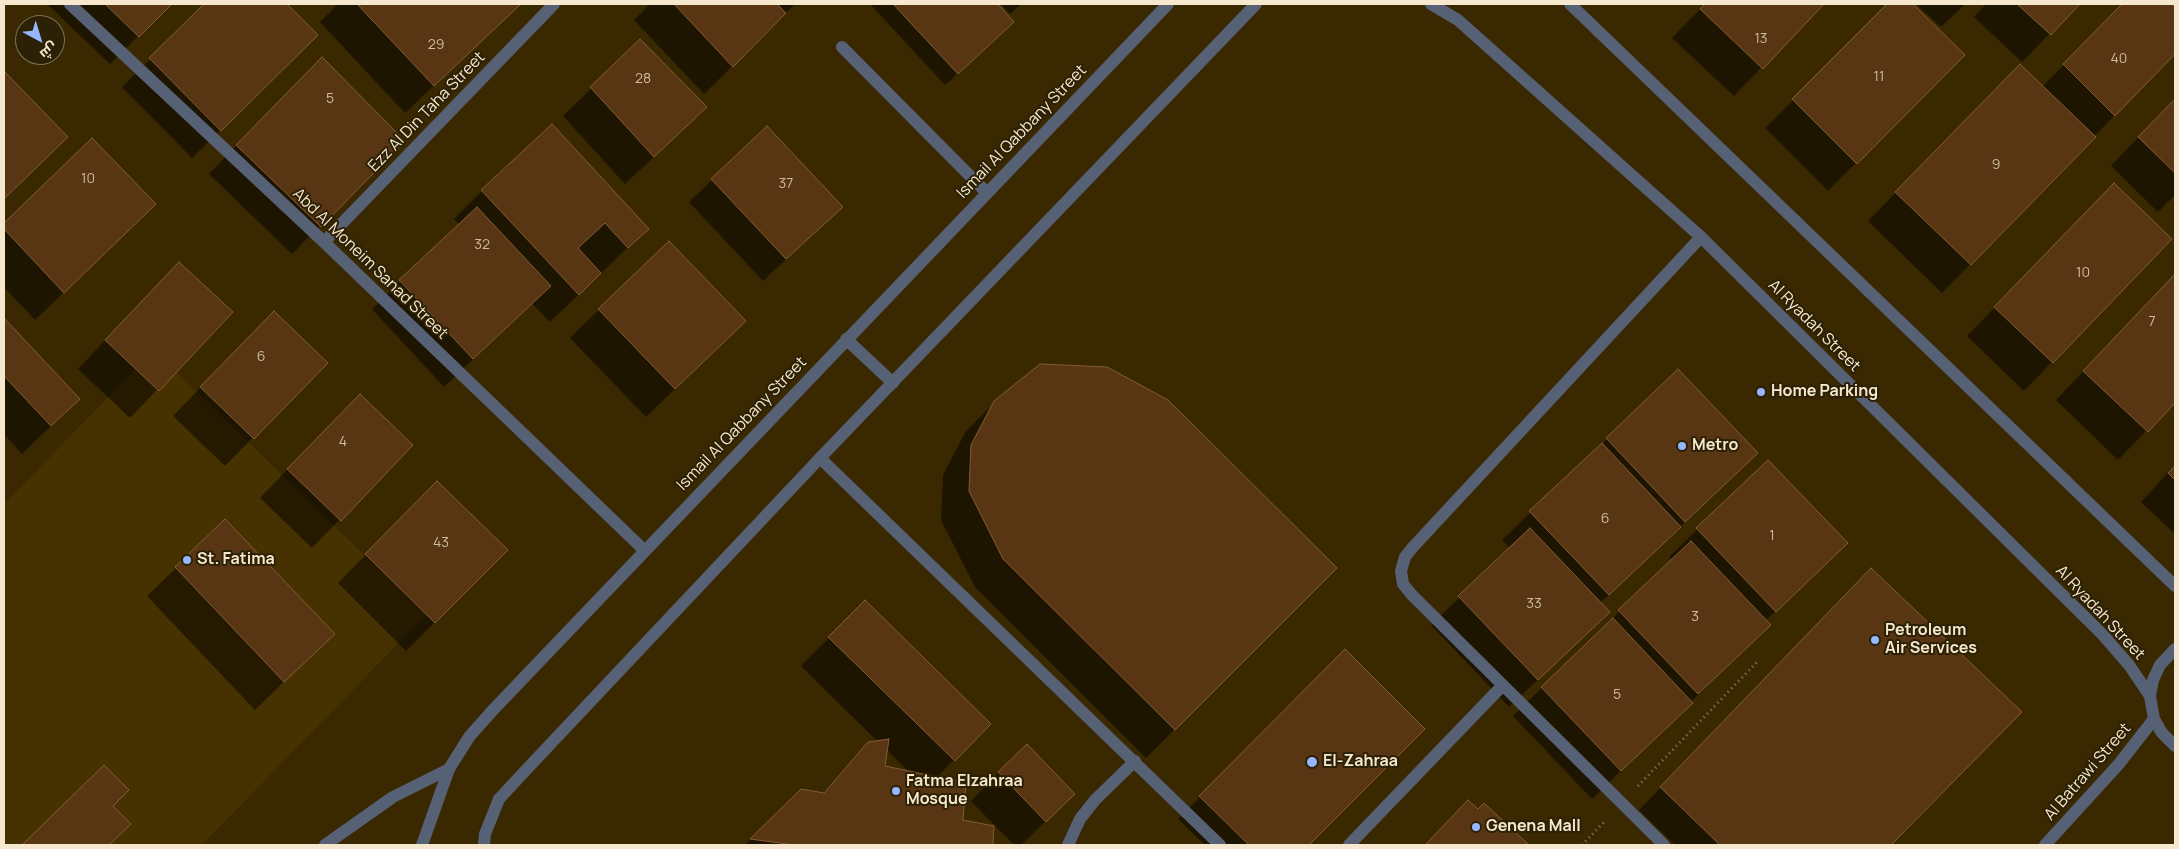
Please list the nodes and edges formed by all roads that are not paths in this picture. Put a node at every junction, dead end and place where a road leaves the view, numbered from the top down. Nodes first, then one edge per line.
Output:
1 (70, 4) edge
2 (554, 4) edge
3 (1168, 4) edge
4 (1256, 4) edge
5 (1431, 4) edge
6 (1450, 4) edge
7 (1570, 4) edge
8 (1458, 20) junction
9 (842, 47) dead end
10 (986, 193) junction
11 (1701, 237) junction
12 (324, 242) junction
13 (846, 339) junction
14 (893, 383) junction
15 (820, 458) junction
16 (644, 550) junction
17 (2175, 586) edge
18 (2175, 649) edge
19 (1502, 685) junction
20 (2150, 696) junction
21 (2154, 719) junction
22 (2175, 746) edge
23 (1135, 762) junction
24 (449, 769) junction
25 (325, 845) edge
26 (422, 845) edge
27 (484, 845) edge
28 (1068, 845) edge
29 (1220, 845) edge
30 (1349, 845) edge
31 (1664, 845) edge
32 (2045, 845) edge

1 - 12 street, Abd Al Moneim Sanad Street
2 - 12 street, Ezz Al Din Taha Street
3 - 10 street, Ismail Al Qabbany Street
4 - 14 street
5 - 8 street, Al Ryadah Street
6 - 8 street
7 - 17 street
8 - 11 street, Al Ryadah Street
9 - 10 street
10 - 13 street, Ismail Al Qabbany Street
11 - 19 street
11 - 20 street, Al Ryadah Street
12 - 16 street, Abd Al Moneim Sanad Street
13 - 14 street
13 - 16 street, Ismail Al Qabbany Street
14 - 15 street
15 - 23 street
15 - 27 street
16 - 24 street, Ismail Al Qabbany Street
18 - 20 street
19 - 30 street
19 - 31 street
20 - 21 street
21 - 22 street
21 - 32 street, Al Batrawi Street
23 - 28 street
23 - 29 street
24 - 25 street
24 - 26 street, Ismail Al Qabbany Street

